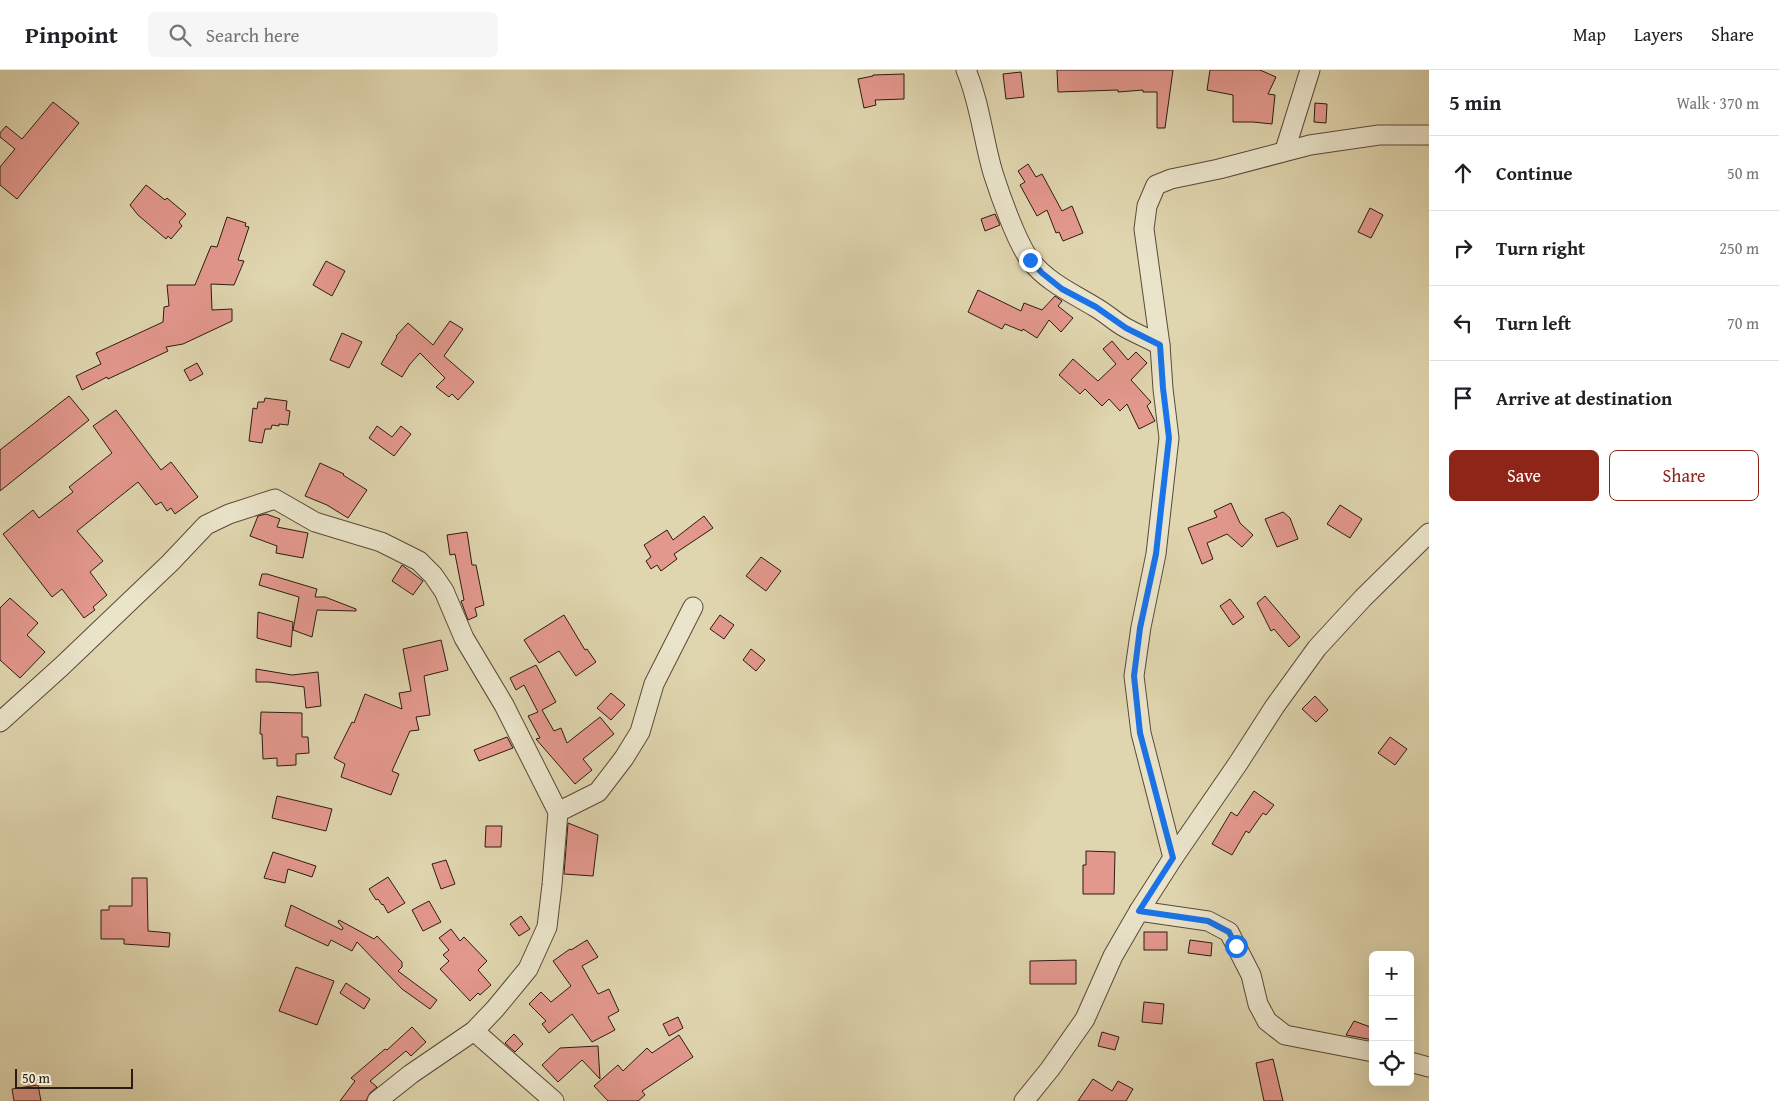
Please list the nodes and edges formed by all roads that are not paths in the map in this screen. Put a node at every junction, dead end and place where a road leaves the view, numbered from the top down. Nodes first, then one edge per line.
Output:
1 (966, 70) edge
2 (1310, 70) edge
3 (1429, 135) edge
4 (1282, 152) junction
5 (1160, 345) junction
6 (1429, 533) edge
7 (693, 607) dead end
8 (0, 722) edge
9 (558, 812) junction
10 (1173, 858) junction
11 (1139, 911) junction
12 (474, 1032) junction
13 (1369, 1051) edge
14 (1414, 1063) edge
15 (1429, 1067) edge
16 (377, 1101) edge
17 (554, 1101) edge
18 (1024, 1101) edge

1 - 5 street
2 - 4 street
3 - 4 street
4 - 5 street
5 - 10 street
6 - 10 street
7 - 9 street
8 - 9 street
9 - 12 street
10 - 11 street
11 - 13 street
11 - 18 street
12 - 16 street
12 - 17 street
14 - 15 street

